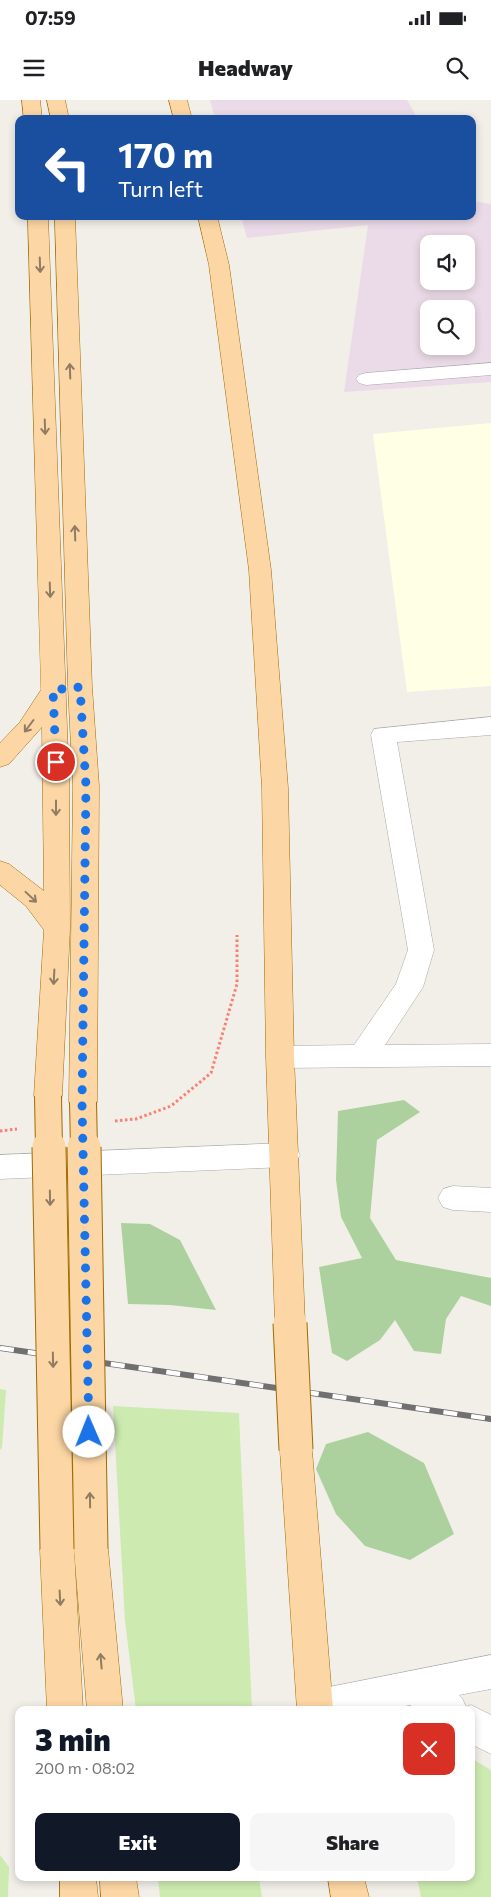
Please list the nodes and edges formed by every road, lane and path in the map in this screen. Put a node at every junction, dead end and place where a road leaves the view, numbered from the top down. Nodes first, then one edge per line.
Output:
1 (31, 100) edge
2 (56, 100) edge
3 (178, 100) edge
4 (33, 115) edge
5 (59, 115) edge
6 (182, 115) edge
7 (38, 220) edge
8 (65, 220) edge
9 (208, 220) edge
10 (491, 369) edge
11 (366, 380) dead end
12 (80, 687) junction
13 (53, 690) junction
14 (491, 726) edge
15 (0, 758) edge
16 (0, 871) edge
17 (57, 928) junction
18 (237, 935) dead end
19 (491, 1055) edge
20 (280, 1057) junction
21 (361, 1057) junction
22 (106, 1122) dead end
23 (19, 1129) dead end
24 (0, 1131) edge
25 (286, 1155) junction
26 (0, 1167) edge
27 (453, 1198) dead end
28 (491, 1200) edge
29 (491, 1672) edge
30 (413, 1687) junction
31 (66, 1706) edge
32 (104, 1706) edge
33 (315, 1706) edge
34 (324, 1706) edge
35 (444, 1706) edge
36 (475, 1726) edge
37 (491, 1736) edge
38 (78, 1881) edge
39 (118, 1881) edge
40 (347, 1881) edge
41 (79, 1897) edge
42 (120, 1897) edge
43 (350, 1897) edge

1 - 4 main road
2 - 5 main road
3 - 6 main road
7 -> 13 main road
12 -> 8 main road
9 - 20 main road
10 - 11 street
12 - 13 street
32 -> 12 main road, bridge
13 -> 15 main road
13 -> 17 main road
14 - 21 street
16 -> 17 main road
17 -> 31 main road, bridge
18 - 22 path
19 - 21 street
20 - 21 street
20 - 25 main road
23 - 24 path
25 - 26 street
25 - 33 main road, bridge
27 - 28 street
29 - 30 street
30 - 34 street
30 - 35 street
36 - 37 street
38 - 41 main road
39 - 42 main road
40 - 43 main road

